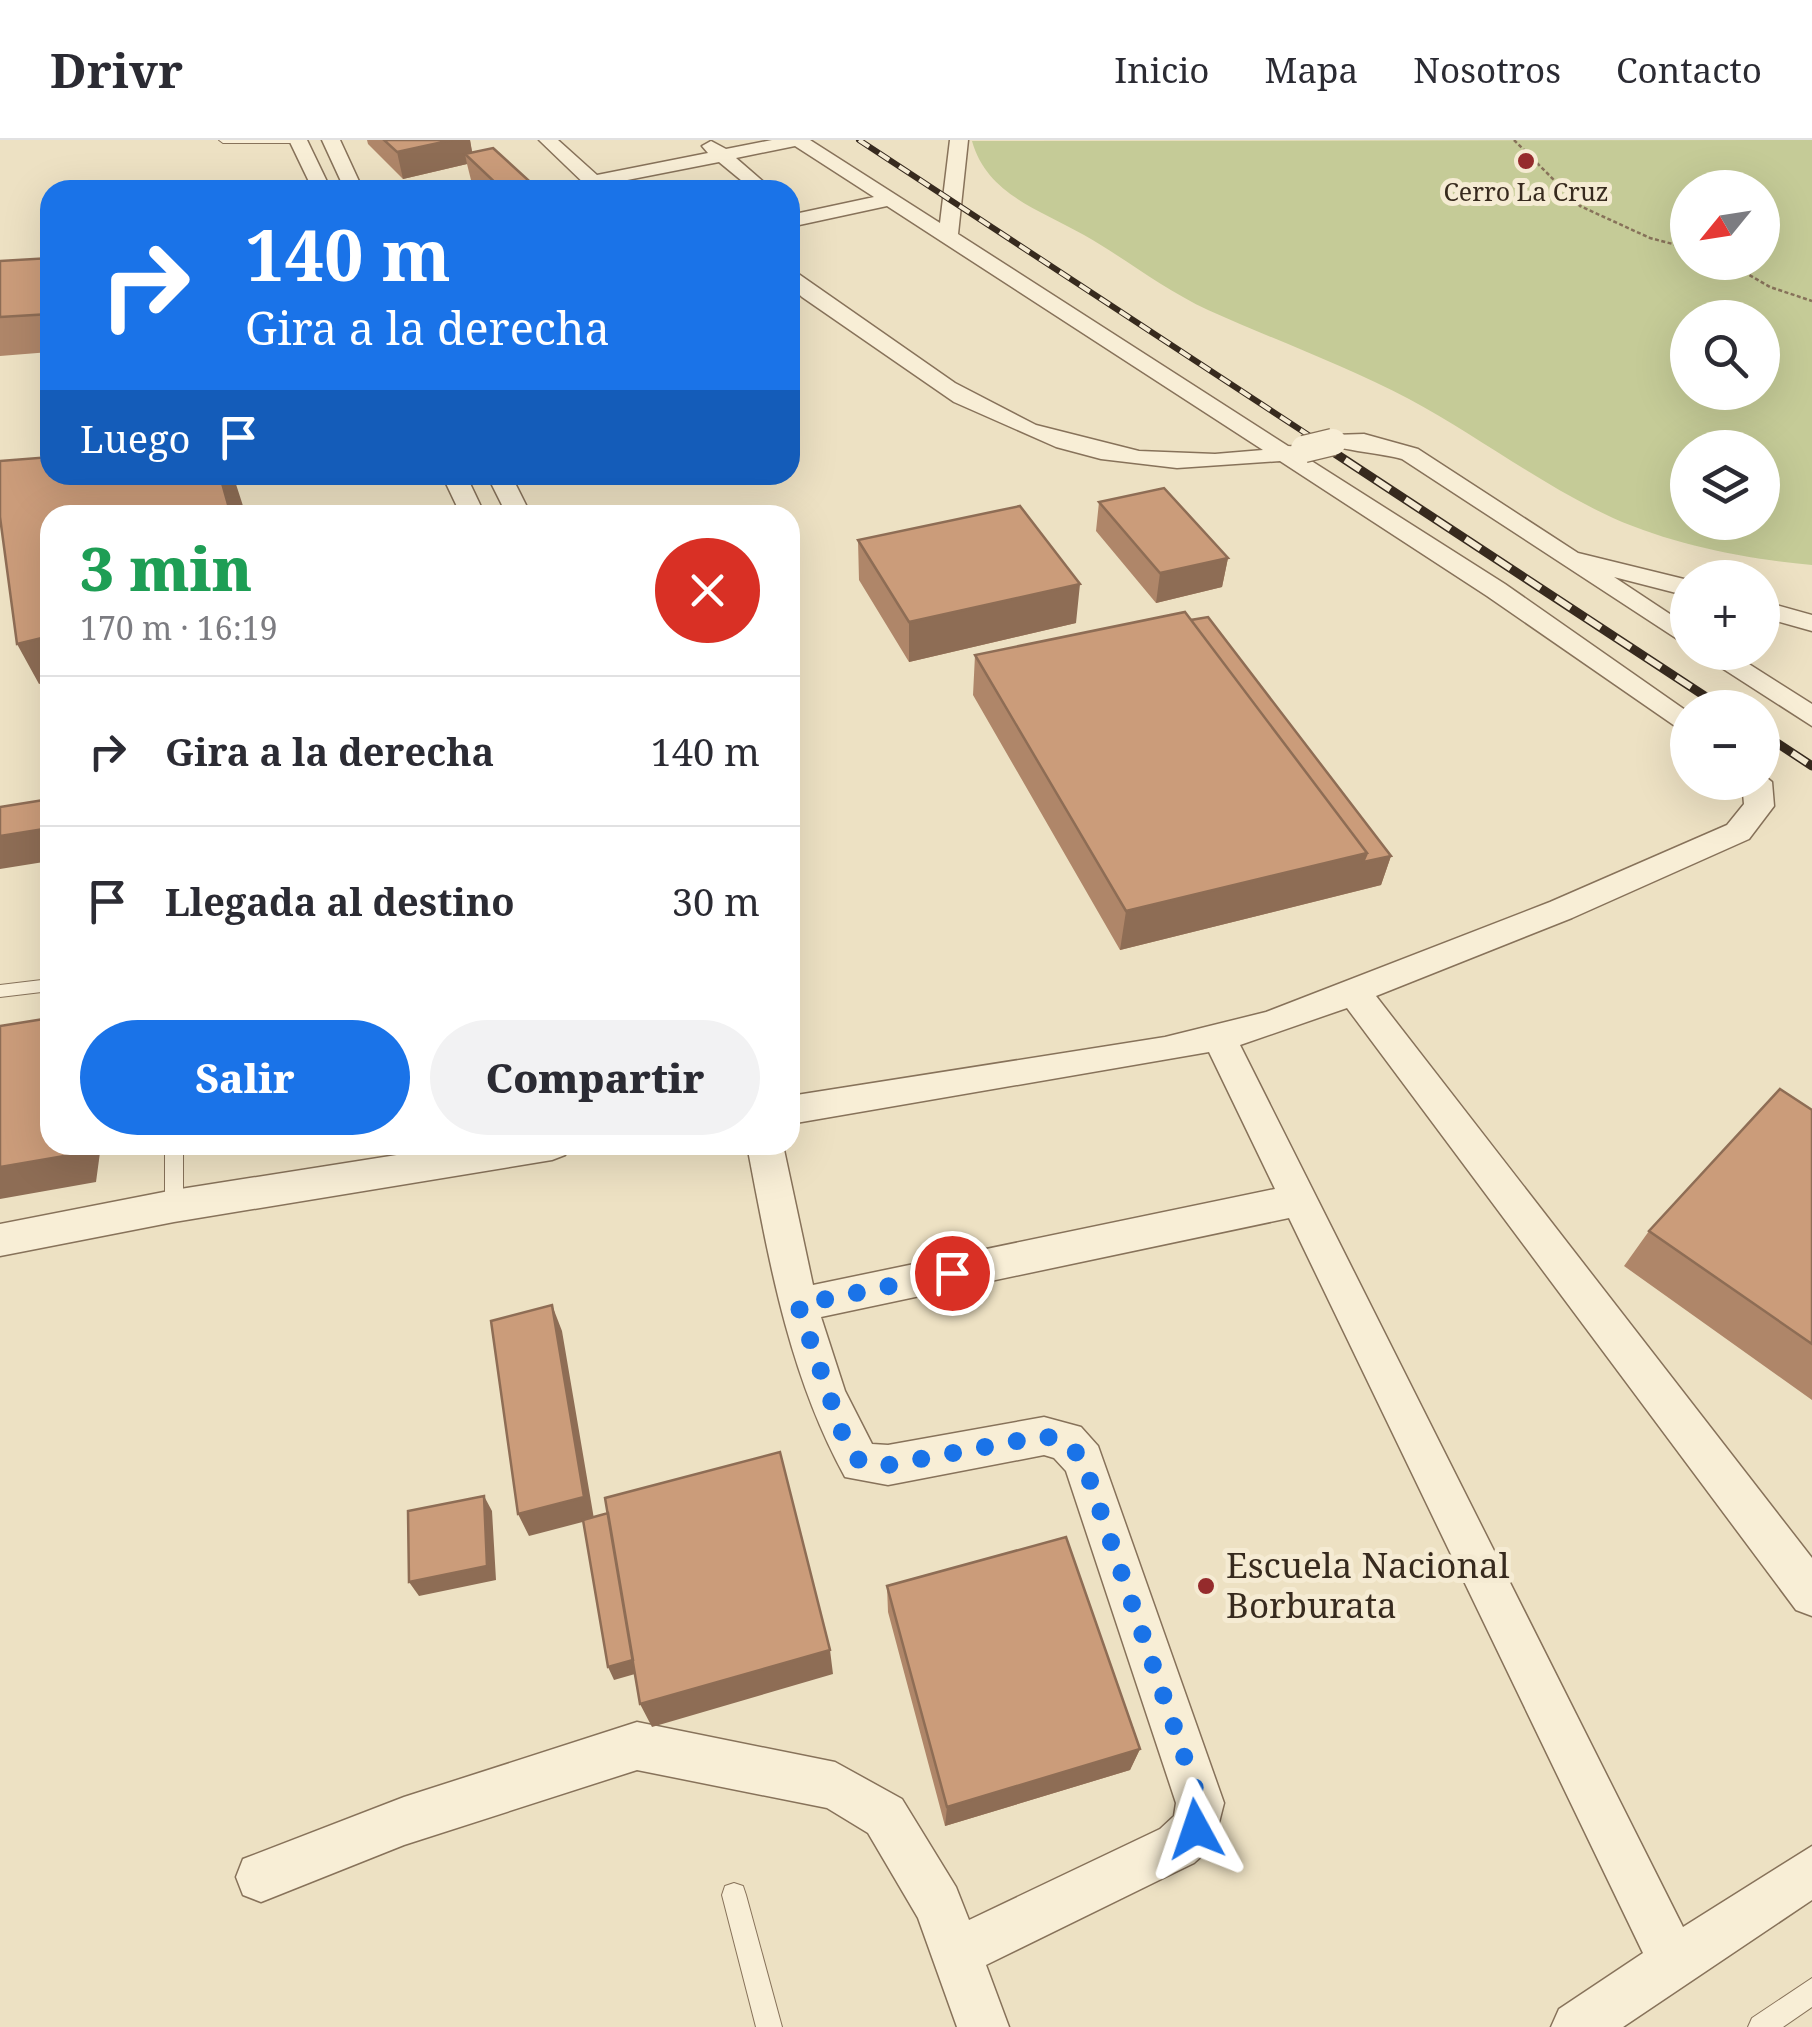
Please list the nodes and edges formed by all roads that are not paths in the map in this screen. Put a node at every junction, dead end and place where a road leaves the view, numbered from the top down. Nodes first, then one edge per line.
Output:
1 (223, 140) edge
2 (298, 140) edge
3 (331, 140) edge
4 (548, 140) edge
5 (704, 140) edge
6 (798, 140) edge
7 (958, 140) edge
8 (722, 156) junction
9 (317, 180) edge
10 (349, 180) edge
11 (591, 180) edge
12 (622, 180) edge
13 (752, 180) edge
14 (890, 200) junction
15 (800, 217) edge
16 (948, 236) junction
17 (800, 281) edge
18 (1293, 452) junction
19 (1569, 558) junction
20 (1670, 583) edge
21 (1780, 614) edge
22 (1812, 623) edge
23 (1670, 626) edge
24 (1738, 670) edge
25 (1670, 713) edge
26 (1812, 717) edge
27 (1758, 800) edge
28 (40, 986) edge
29 (0, 991) edge
30 (1354, 992) junction
31 (1219, 1037) junction
32 (800, 1108) edge
33 (174, 1155) edge
34 (490, 1155) edge
35 (767, 1155) edge
36 (1299, 1200) junction
37 (174, 1206) junction
38 (0, 1240) edge
39 (798, 1305) junction
40 (1812, 1594) edge
41 (1812, 1871) edge
42 (262, 1876) dead end
43 (734, 1896) dead end
44 (956, 1953) junction
45 (1674, 1963) junction
46 (1812, 1991) edge
47 (768, 2027) edge
48 (983, 2027) edge
49 (1577, 2027) edge
50 (1761, 2027) edge

1 - 2 lane
2 - 9 street
3 - 10 street
4 - 11 street
5 - 8 street
6 - 8 street
6 - 14 street
7 - 16 street
8 - 12 street
8 - 13 street
14 - 15 street
14 - 16 street
16 - 18 street
17 - 18 street
18 - 19 street, bridge
18 - 25 street
19 - 20 street
19 - 23 street
21 - 22 street
24 - 26 street
27 - 30 street
28 - 29 lane
30 - 31 street
30 - 40 street
31 - 32 street
31 - 36 street
33 - 37 lane
34 - 37 street
35 - 39 street
36 - 39 street
36 - 45 street
37 - 38 street
39 - 44 street
41 - 45 street
42 - 44 street
43 - 47 lane
44 - 48 street
45 - 49 street
46 - 50 lane

